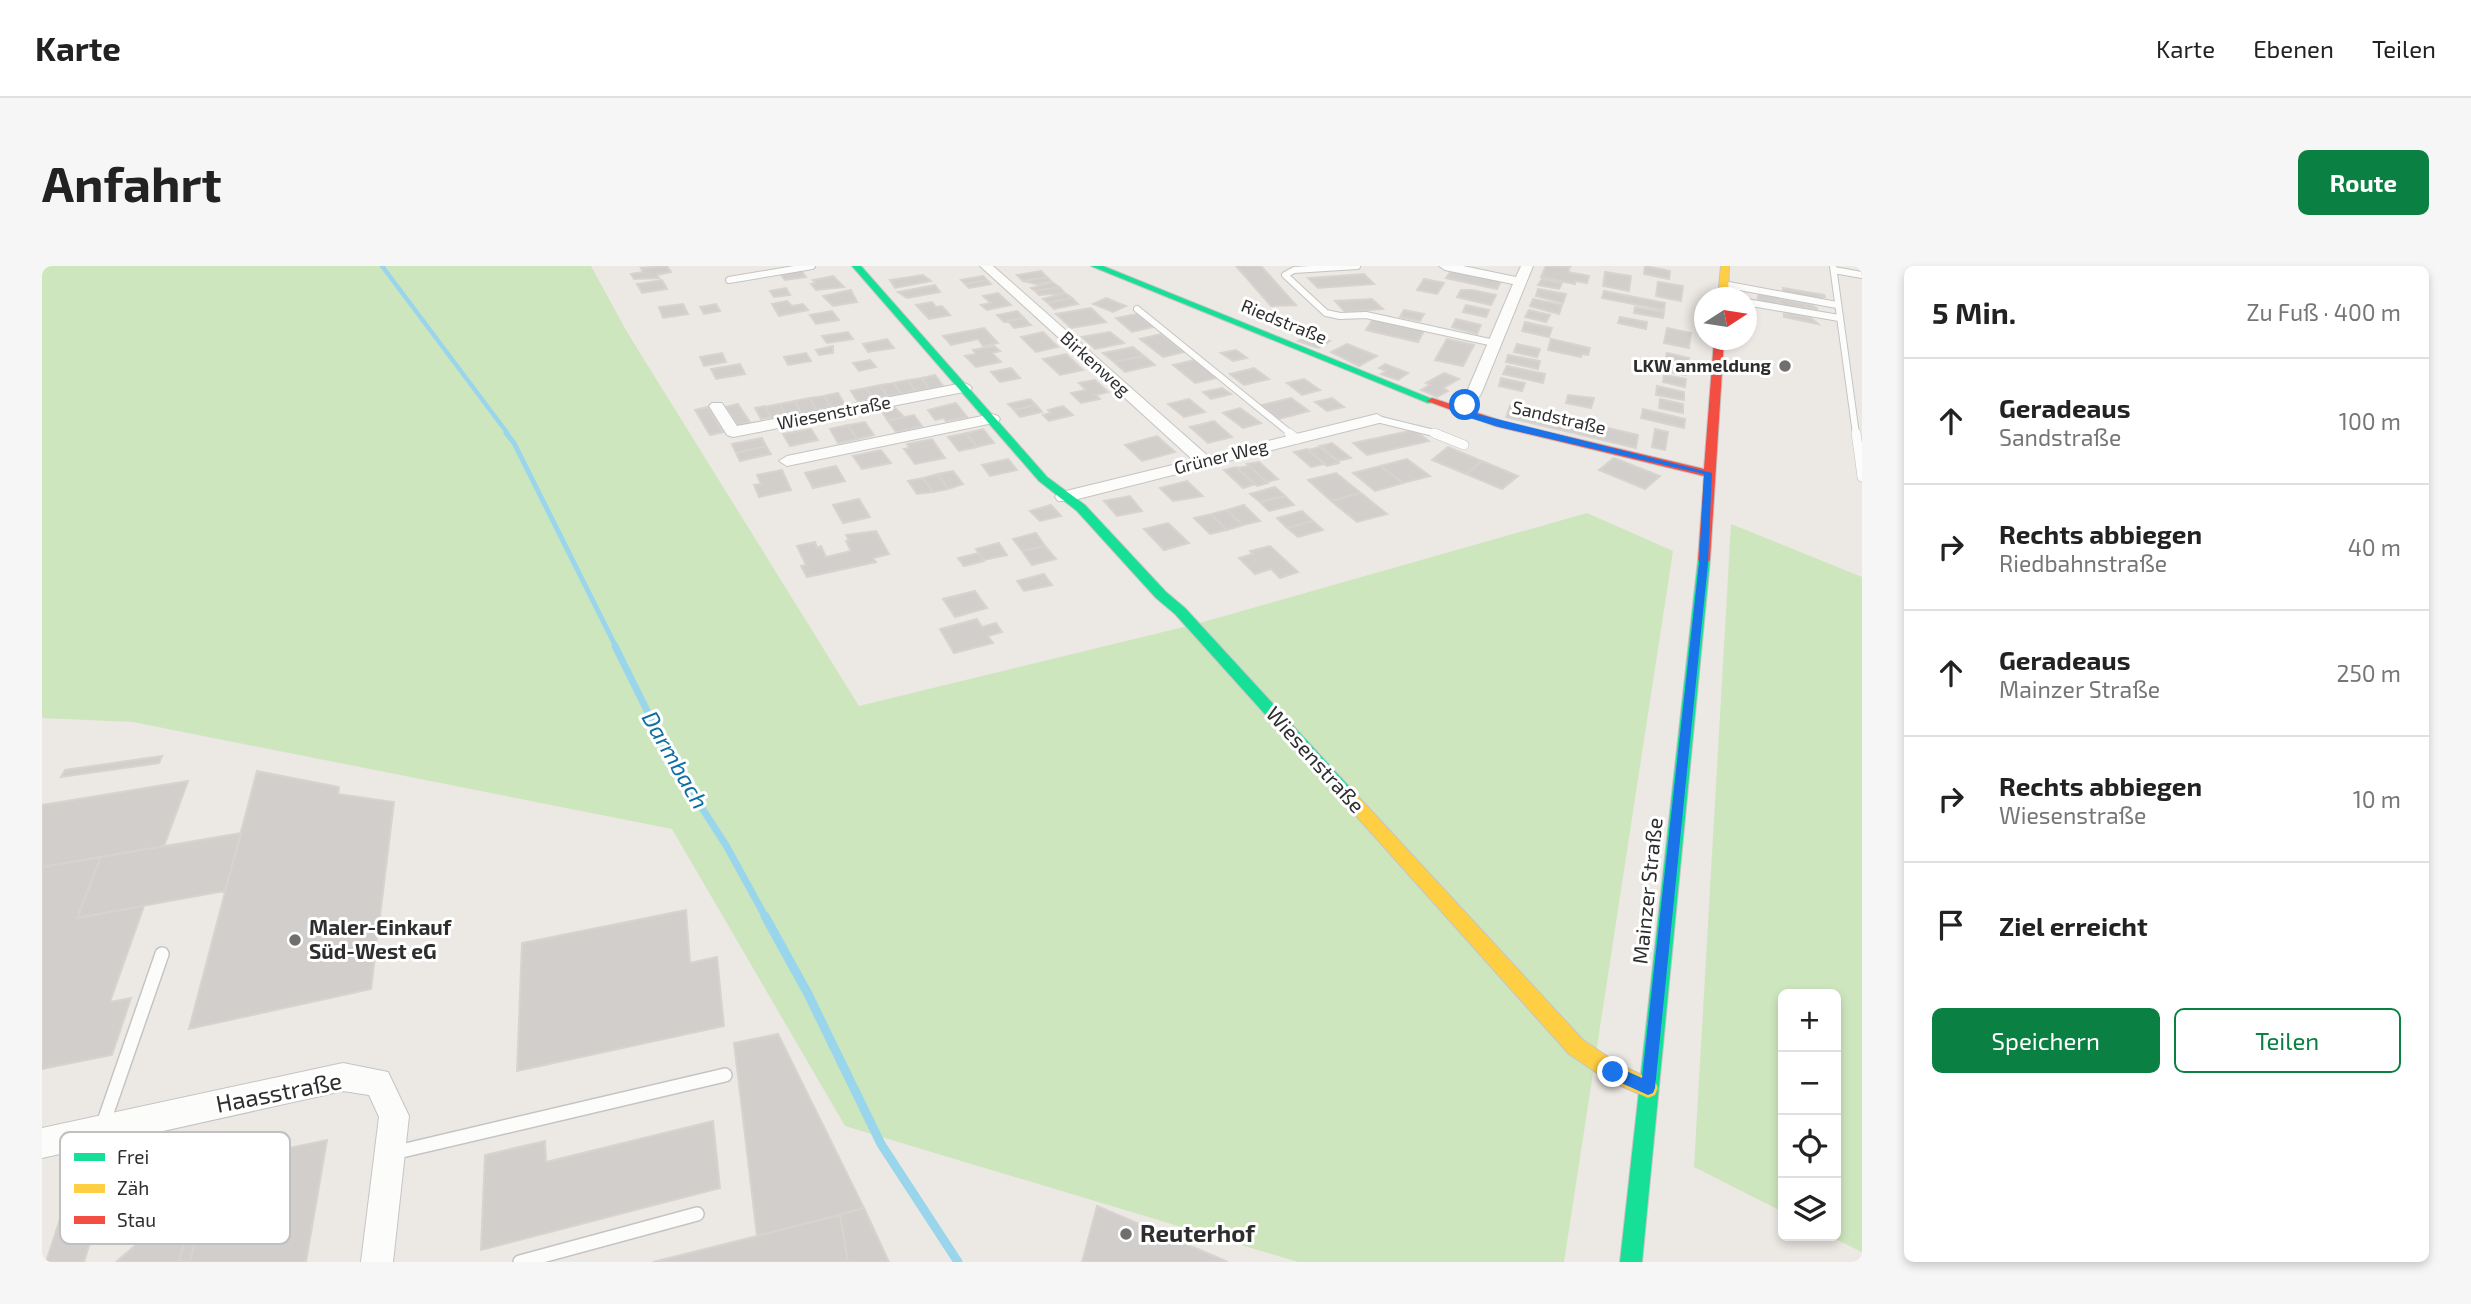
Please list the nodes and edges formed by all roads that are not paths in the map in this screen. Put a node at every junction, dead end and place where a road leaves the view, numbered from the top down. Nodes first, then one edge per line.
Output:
1 (812, 266) edge
2 (856, 266) edge
3 (986, 266) edge
4 (1095, 266) edge
5 (1357, 266) edge
6 (1445, 266) edge
7 (1527, 266) edge
8 (1725, 266) edge
9 (1832, 267) edge
10 (1471, 269) edge
11 (1862, 275) edge
12 (729, 279) dead end
13 (1521, 282) junction
14 (1723, 287) edge
15 (1757, 297) edge
16 (1757, 304) edge
17 (1837, 305) junction
18 (1136, 309) dead end
19 (1839, 318) junction
20 (1494, 343) junction
21 (1718, 350) edge
22 (964, 388) junction
23 (717, 406) dead end
24 (1460, 412) junction
25 (992, 419) junction
26 (1377, 419) joint
27 (1297, 439) junction
28 (1464, 445) dead end
29 (1860, 454) edge
30 (787, 461) dead end
31 (1204, 461) junction
32 (1708, 473) junction
33 (1862, 477) edge
34 (1064, 496) junction
35 (162, 954) dead end
36 (725, 1075) dead end
37 (1648, 1088) junction
38 (101, 1130) junction
39 (92, 1132) edge
40 (60, 1139) edge
41 (42, 1143) edge
42 (390, 1154) junction
43 (697, 1214) dead end
44 (377, 1262) edge
45 (520, 1262) edge
46 (1631, 1262) edge

1 - 12 lane
2 - 22 street, Wiesenstraße
3 - 31 street, Birkenweg
4 - 24 street, Riedstraße
5 - 20 lane
6 - 10 street
7 - 13 street
8 - 14 street
9 - 11 lane
9 - 17 lane
10 - 13 street
13 - 20 street
15 - 17 lane
16 - 19 lane
17 - 19 lane
18 - 27 lane
19 - 29 lane
20 - 24 street
21 - 32 street, Mainzer Straße
22 - 23 street, Wiesenstraße
22 - 25 street, Wiesenstraße
24 - 32 street, Sandstraße
25 - 30 street, Wiesenstraße
25 - 34 street, Wiesenstraße
26 - 27 street, Grüner Weg
26 - 28 lane
27 - 31 street, Grüner Weg
29 - 33 lane
31 - 34 street, Grüner Weg
32 - 37 street, Mainzer Straße
34 - 37 street, Wiesenstraße
35 - 38 lane
36 - 42 lane
37 - 46 street, Mainzer Straße
38 - 39 street, Haasstraße
38 - 42 street, Haasstraße
40 - 41 street, Haasstraße
42 - 44 street, Haasstraße
43 - 45 lane

